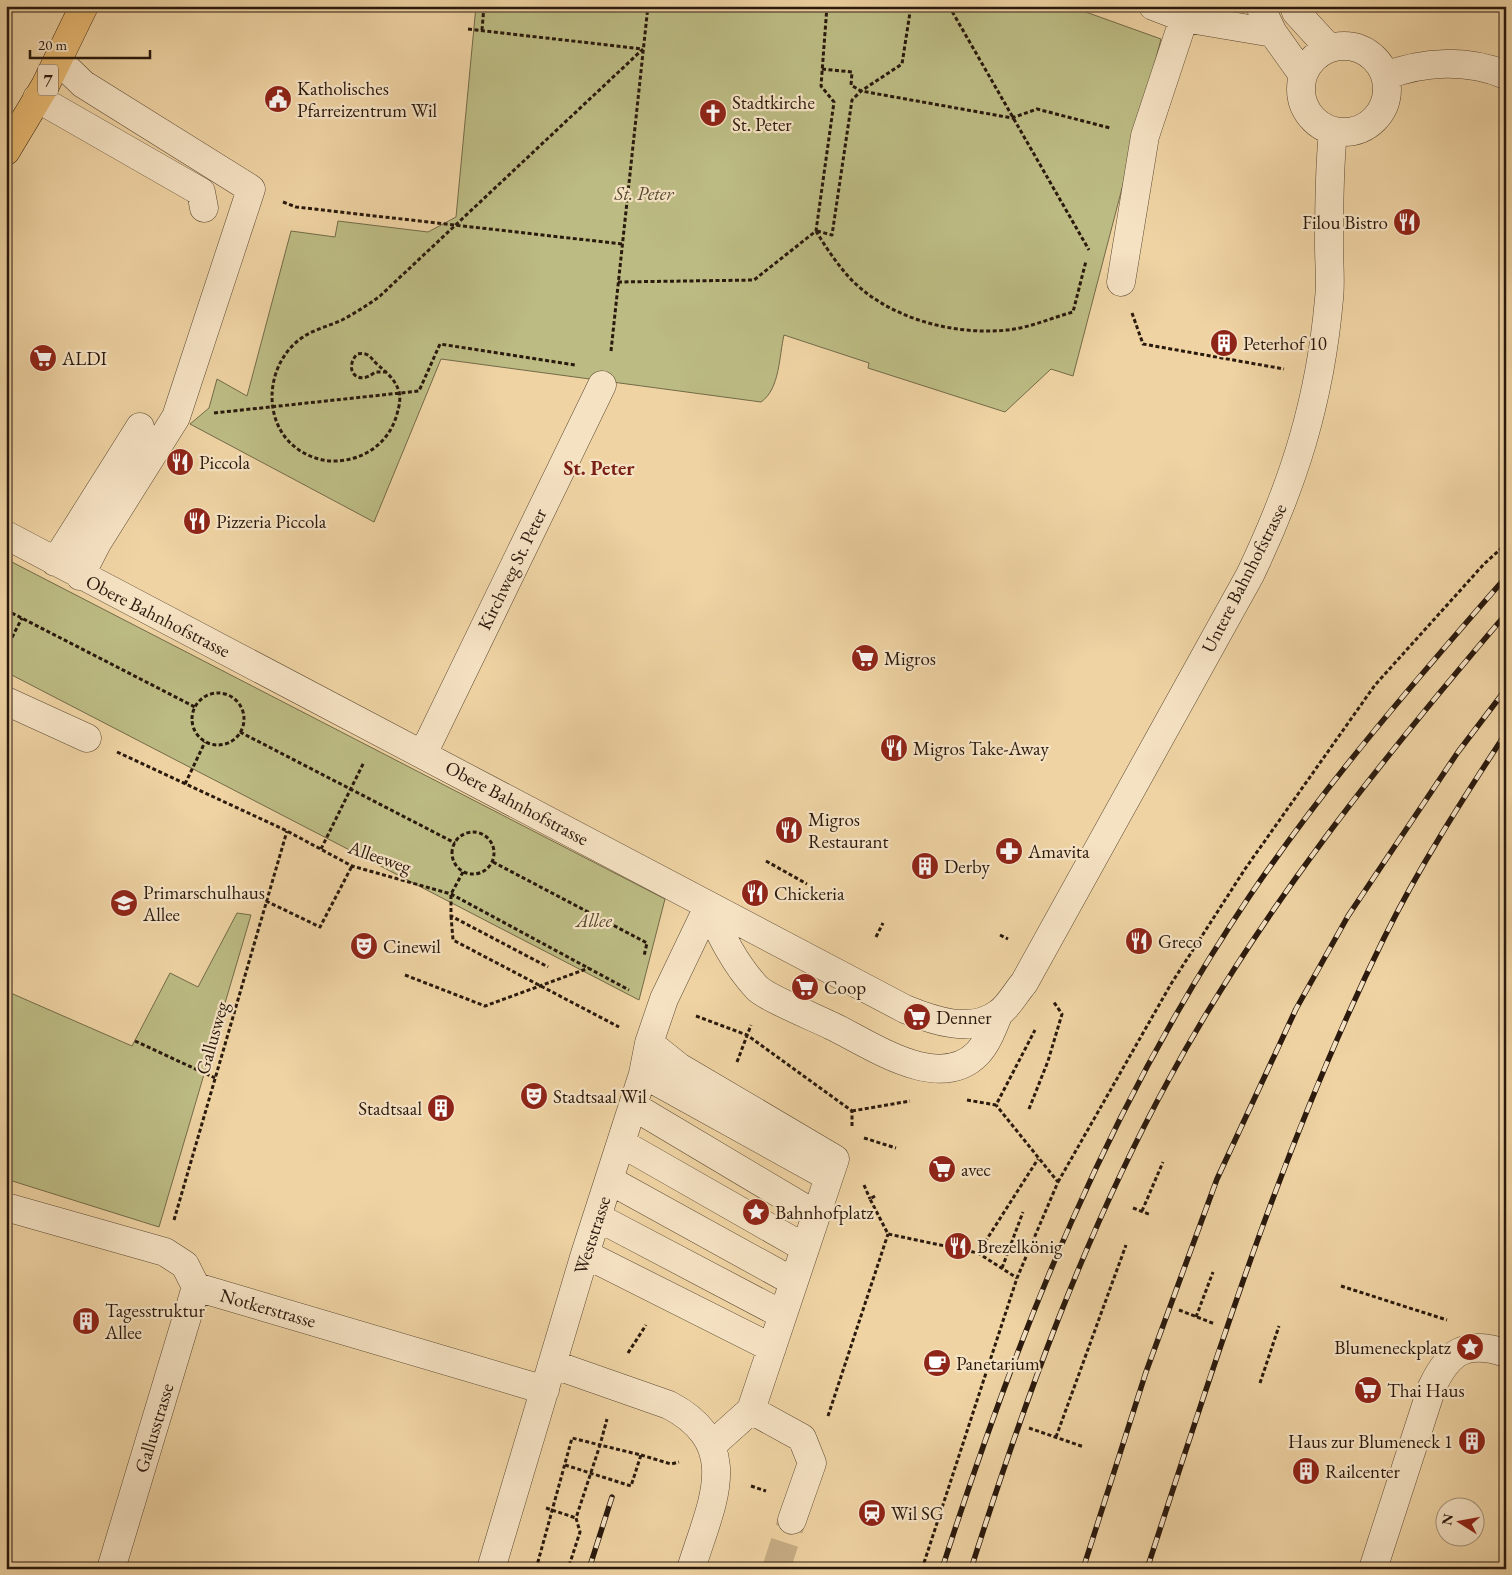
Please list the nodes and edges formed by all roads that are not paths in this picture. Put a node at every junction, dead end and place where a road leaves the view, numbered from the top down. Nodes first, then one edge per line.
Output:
1 (84, 6) edge
2 (1153, 6) edge
3 (1260, 6) edge
4 (1294, 6) edge
5 (1184, 18) junction
6 (1273, 33) junction
7 (1329, 48) junction
8 (58, 60) junction
9 (1303, 75) junction
10 (1506, 75) edge
11 (1385, 76) junction
12 (38, 98) junction
13 (1333, 132) junction
14 (6, 150) edge
15 (204, 208) dead end
16 (1120, 282) road end
17 (605, 377) road end
18 (140, 428) dead end
19 (6, 535) edge
20 (55, 562) junction
21 (80, 576) junction
22 (6, 701) edge
23 (87, 738) road end
24 (423, 754) junction
25 (708, 907) junction
26 (1024, 983) joint
27 (999, 1013) junction
28 (649, 1042) junction
29 (643, 1074) junction
30 (633, 1106) junction
31 (621, 1143) junction
32 (832, 1168) junction
33 (609, 1180) junction
34 (6, 1207) edge
35 (816, 1215) junction
36 (597, 1217) junction
37 (805, 1248) junction
38 (585, 1254) junction
39 (794, 1282) junction
40 (196, 1287) junction
41 (783, 1315) junction
42 (772, 1348) junction
43 (1506, 1353) edge
44 (552, 1364) junction
45 (545, 1390) junction
46 (751, 1410) junction
47 (712, 1445) junction
48 (792, 1520) tunnel mouth
49 (111, 1569) edge
50 (491, 1569) edge
51 (692, 1569) edge
52 (1373, 1569) edge

1 - 8 main road, 7
2 - 5 street
3 - 6 street
4 - 7 street
5 - 6 street
5 - 16 street
6 - 9 street
7 - 9 street
7 - 11 street
8 - 12 main road, 7
8 - 21 street
9 - 13 street
10 - 11 street
11 - 13 street
12 - 14 main road, 7
12 - 15 street
13 - 26 street, Untere Bahnhofstrasse
17 - 24 street, Kirchweg St. Peter
18 - 20 street
19 - 20 street, Obere Bahnhofstrasse
20 - 21 street, Obere Bahnhofstrasse
21 - 24 street, Obere Bahnhofstrasse
22 - 23 street
24 - 25 street, Obere Bahnhofstrasse
25 - 27 street, Obere Bahnhofstrasse
25 - 27 street
25 - 28 street, Weststrasse
26 - 27 street, Obere Bahnhofstrasse
28 - 29 street, Weststrasse
28 - 32 street
29 - 30 street, Weststrasse
29 - 32 street
30 - 31 street, Weststrasse
30 - 35 street
31 - 33 street, Weststrasse
31 - 37 street
32 - 35 street
33 - 36 street, Weststrasse
33 - 39 street
34 - 40 street, Notkerstrasse
35 - 37 street
36 - 38 street, Weststrasse
36 - 41 street
37 - 39 street
38 - 42 street
38 - 44 street, Weststrasse
39 - 41 street
40 - 45 street, Notkerstrasse
40 - 49 street, Gallusstrasse
41 - 42 street
42 - 46 street
43 - 52 street
44 - 45 street, Weststrasse
44 - 47 street
45 - 50 street, Weststrasse
46 - 47 street
46 - 48 street
47 - 51 street

